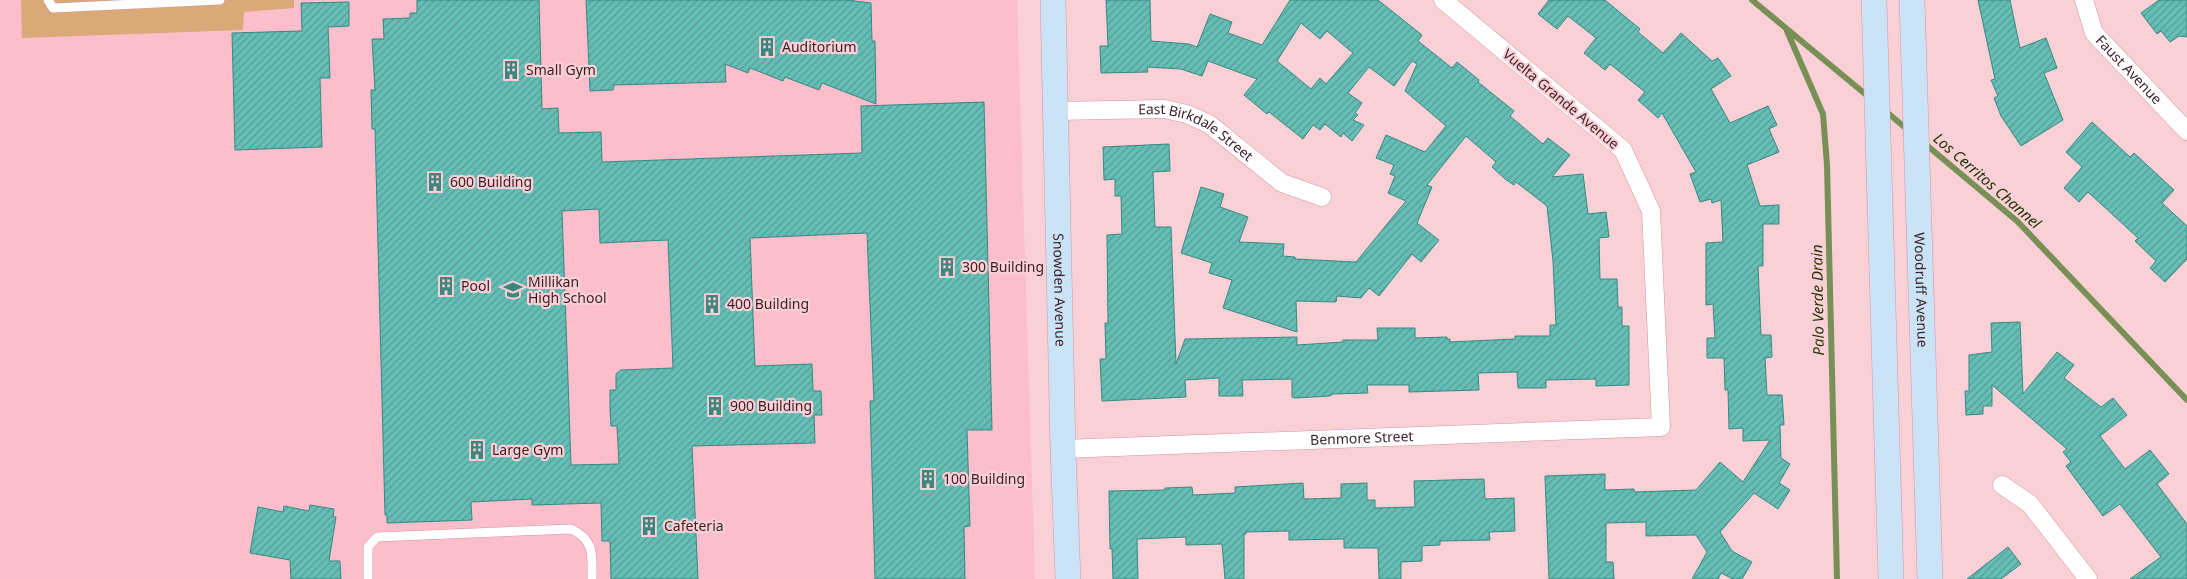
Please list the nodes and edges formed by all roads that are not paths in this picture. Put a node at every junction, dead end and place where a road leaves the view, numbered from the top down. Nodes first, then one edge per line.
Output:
1 (48, 0) edge
2 (220, 0) edge
3 (1053, 0) edge
4 (1443, 0) edge
5 (1874, 0) edge
6 (1912, 0) edge
7 (2084, 0) edge
8 (1056, 110) junction
9 (2187, 131) edge
10 (1322, 197) dead end
11 (1661, 427) joint
12 (1063, 449) junction
13 (2002, 485) dead end
14 (368, 579) edge
15 (592, 579) edge
16 (1068, 579) edge
17 (1891, 579) edge
18 (1930, 579) edge
19 (2088, 579) edge

1 - 2 lane
3 - 8 main road, Snowden Avenue
4 - 11 street, Vuelta Grande Avenue
5 - 17 main road
6 - 18 main road, Woodruff Avenue
7 - 9 street, Faust Avenue
8 - 10 street, East Birkdale Street
8 - 12 main road, Snowden Avenue
11 - 12 street, Benmore Street
12 - 16 main road, Snowden Avenue
13 - 19 street
14 - 15 lane

